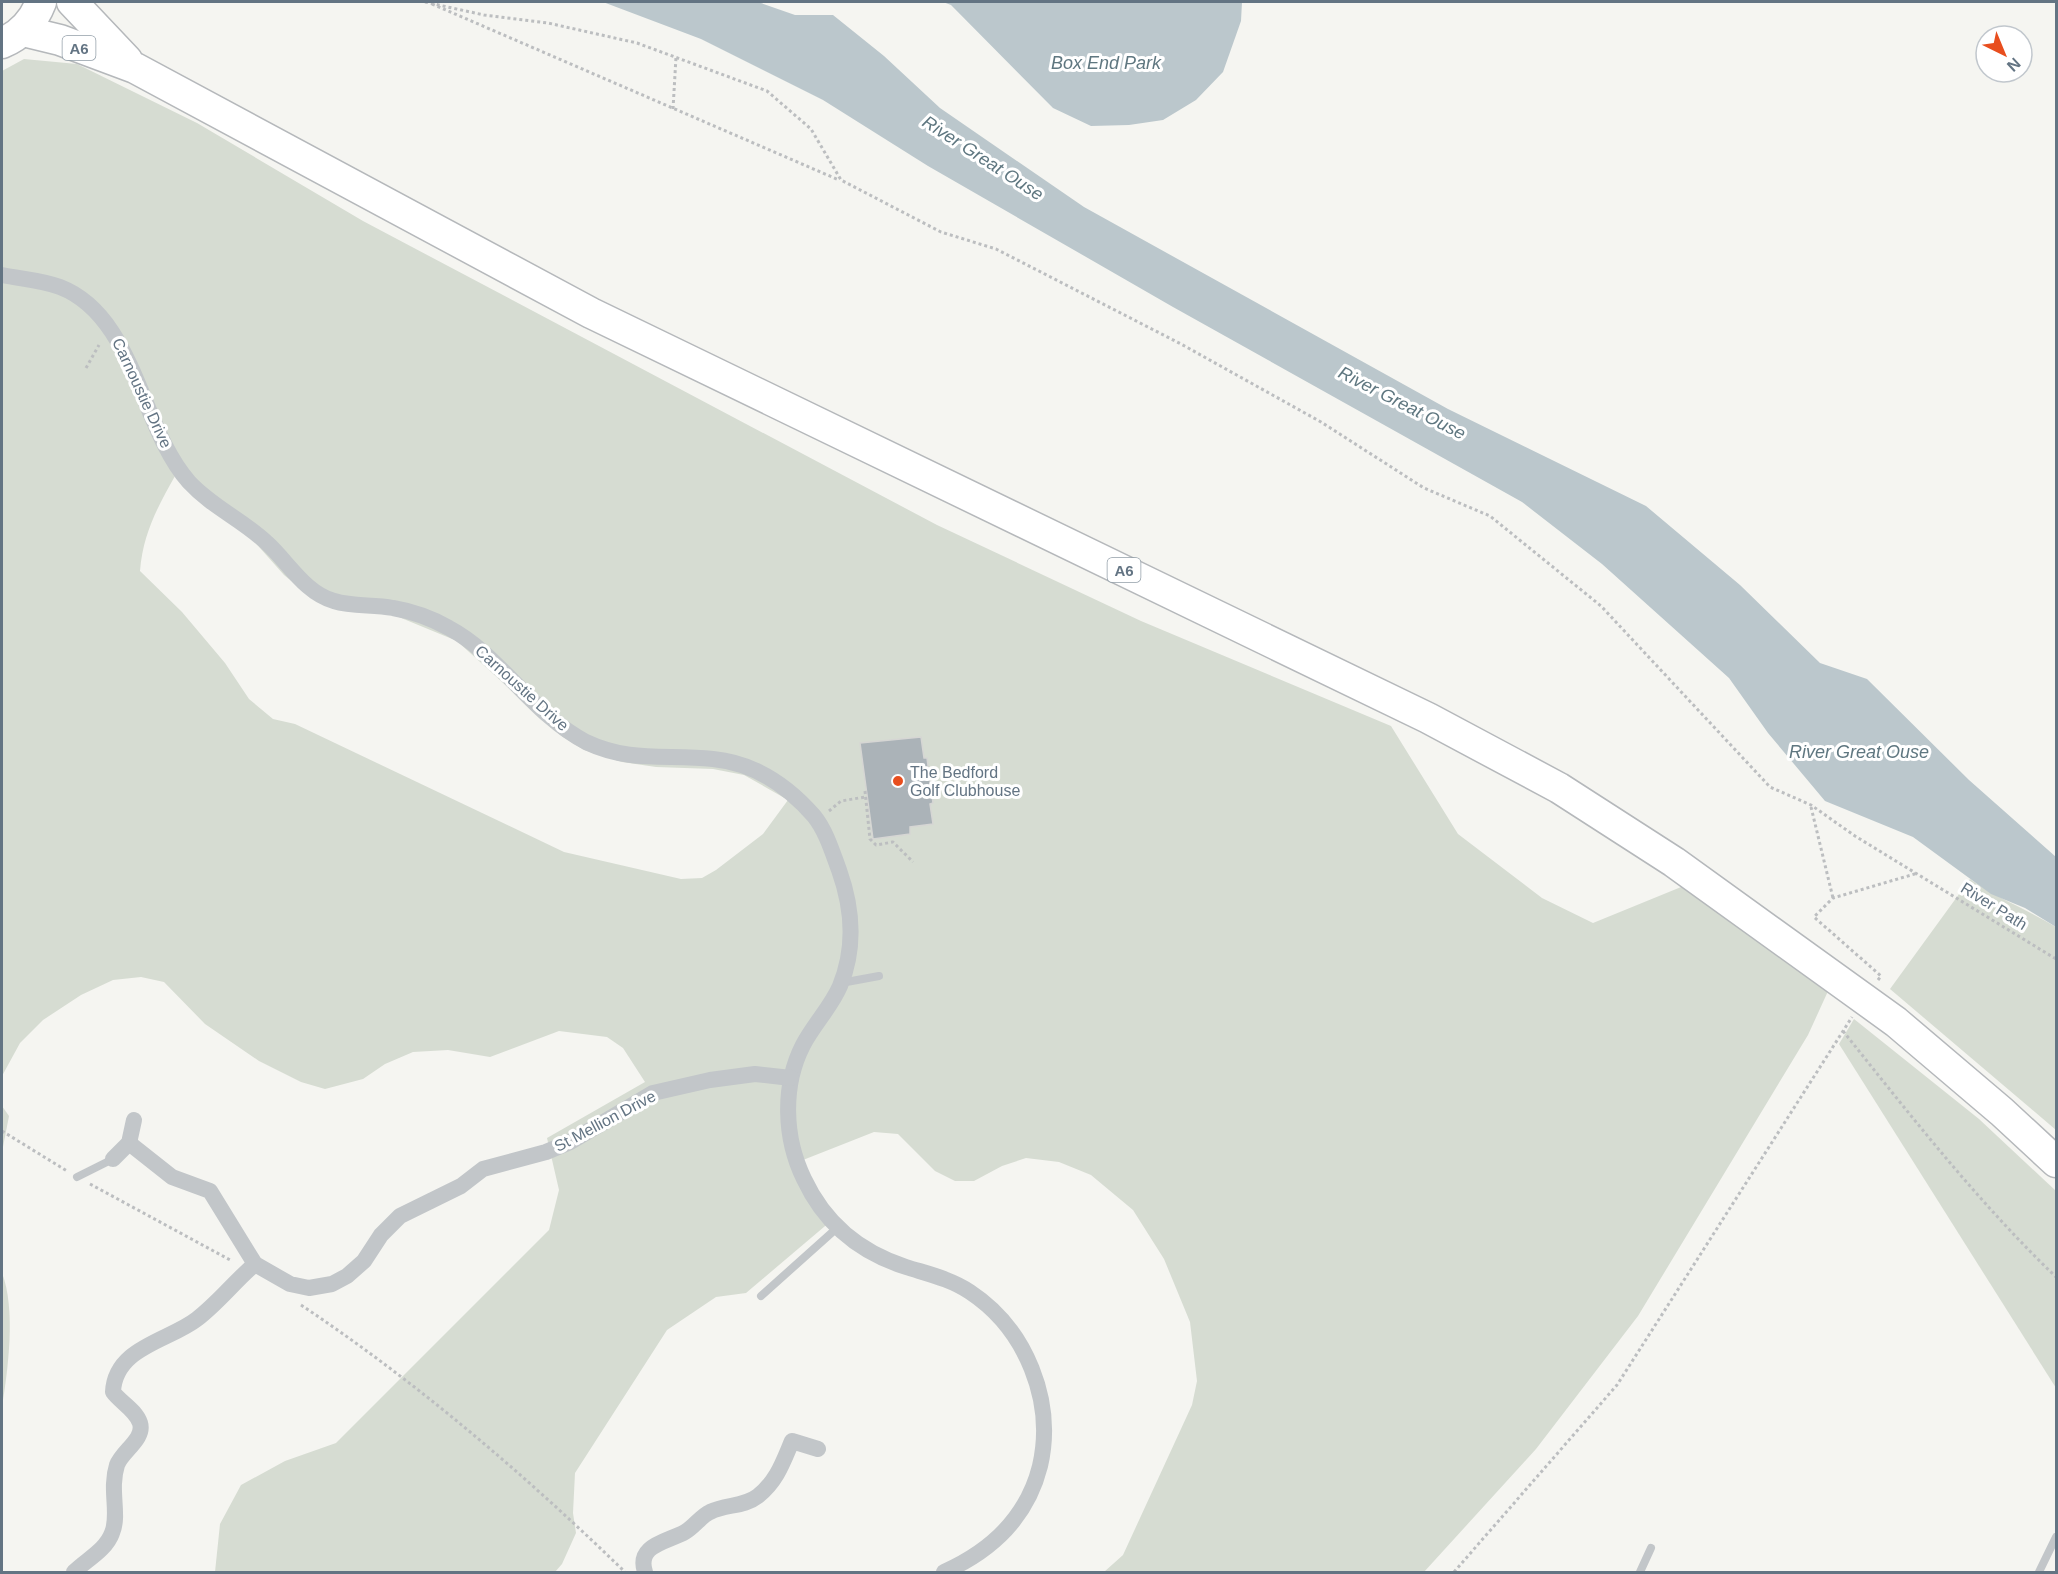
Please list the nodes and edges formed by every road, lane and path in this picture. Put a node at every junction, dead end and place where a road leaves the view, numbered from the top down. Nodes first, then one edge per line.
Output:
1 (41, 2) edge
2 (72, 2) edge
3 (425, 2) edge
4 (12, 37) edge
5 (676, 57) junction
6 (135, 68) junction
7 (673, 109) junction
8 (840, 180) junction
9 (2, 275) edge
10 (865, 792) dead end
11 (865, 797) junction
12 (1811, 805) junction
13 (819, 821) junction
14 (913, 862) dead end
15 (1918, 873) junction
16 (1833, 898) junction
17 (2056, 959) edge
18 (879, 976) dead end
19 (841, 983) junction
20 (1864, 997) junction
21 (1843, 1031) junction
22 (791, 1078) junction
23 (134, 1120) dead end
24 (2, 1131) edge
25 (129, 1143) junction
26 (113, 1159) joint
27 (2056, 1162) edge
28 (76, 1177) junction
29 (837, 1228) junction
30 (251, 1267) junction
31 (2056, 1277) edge
32 (761, 1296) dead end
33 (297, 1302) dead end
34 (818, 1449) dead end
35 (2056, 1537) edge
36 (1651, 1548) dead end
37 (74, 1572) edge
38 (626, 1572) edge
39 (645, 1572) edge
40 (944, 1572) edge
41 (1454, 1572) edge
42 (1640, 1572) edge
43 (2039, 1572) edge

1 - 4 highway
2 - 6 highway, A6
3 - 5 path
3 - 7 path, River Path
4 - 6 highway, A6
5 - 7 path
5 - 8 path
6 - 20 highway, A6
7 - 8 path, River Path
8 - 12 path, River Path
9 - 13 street, Carnoustie Drive
10 - 11 path
11 - 13 path
11 - 14 path
12 - 15 path, River Path
12 - 16 path
13 - 19 street, Carnoustie Drive
15 - 16 path
15 - 17 path, River Path
16 - 20 path
18 - 19 lane
19 - 22 street, Carnoustie Drive
20 - 21 path
20 - 27 highway, A6
21 - 31 path
21 - 41 path
22 - 29 street, Carnoustie Drive
22 - 30 street, St Mellion Drive
23 - 25 street
24 - 28 path
25 - 26 street
25 - 30 street, St Mellion Drive
26 - 28 lane
28 - 30 path
29 - 32 lane
29 - 40 street, Carnoustie Drive
30 - 37 street
33 - 38 path
34 - 39 street
35 - 43 lane
36 - 42 lane

